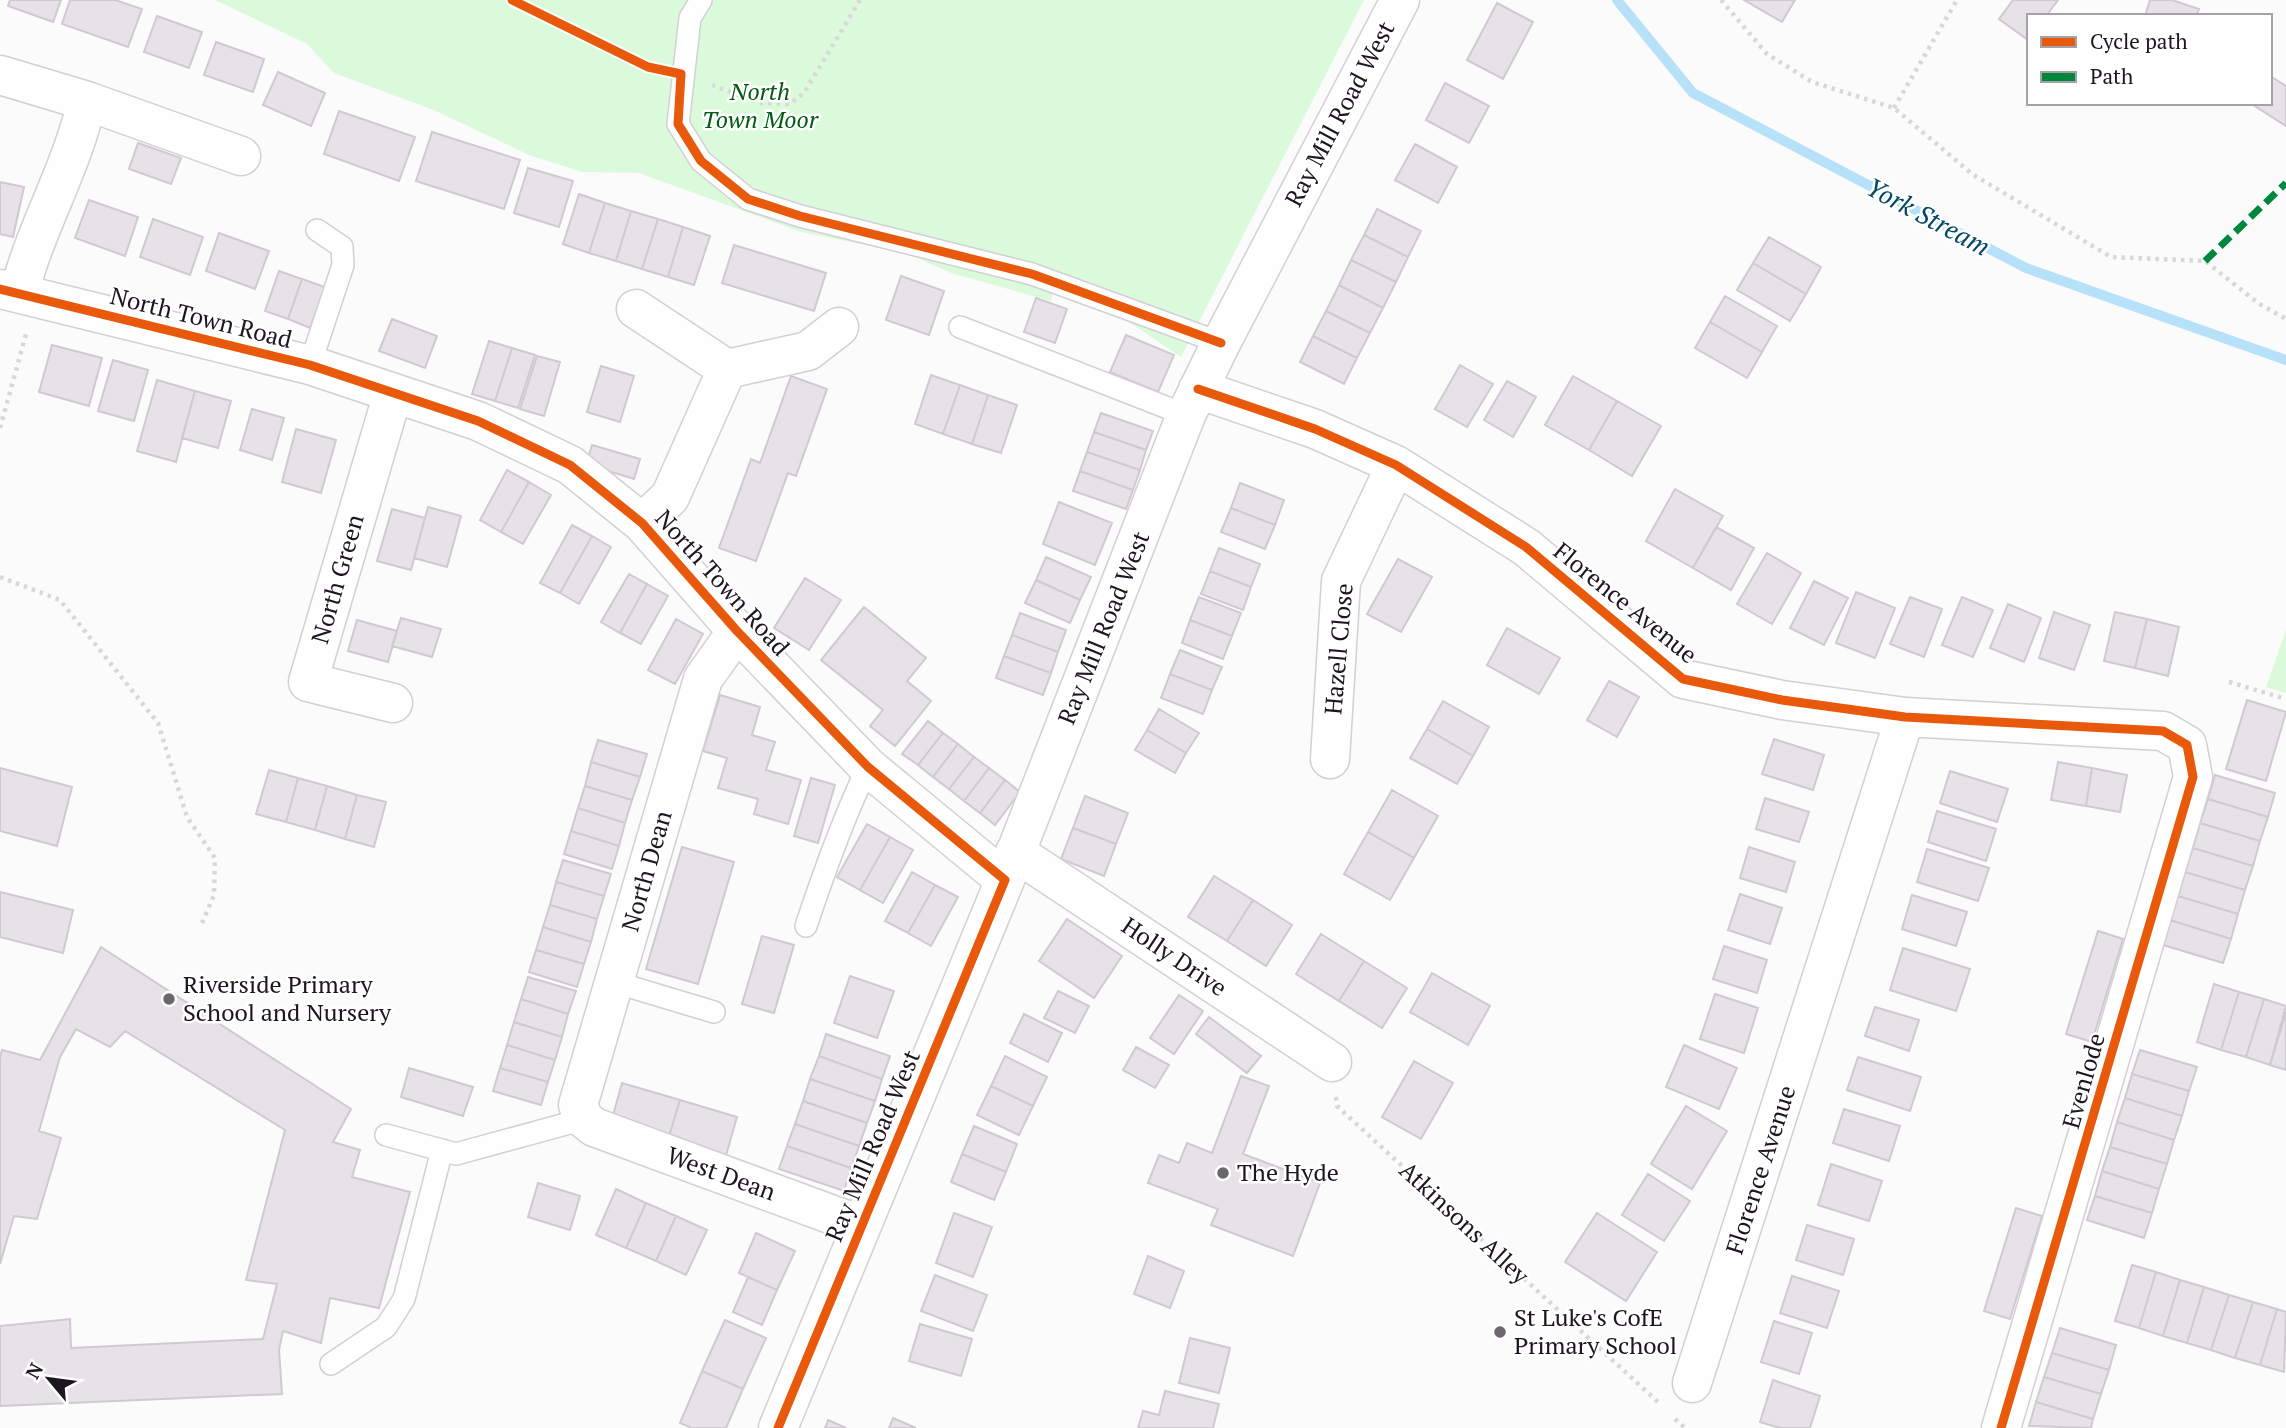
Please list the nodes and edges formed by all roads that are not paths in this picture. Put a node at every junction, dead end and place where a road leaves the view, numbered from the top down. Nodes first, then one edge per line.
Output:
1 (702, 0) edge
2 (1400, 0) edge
3 (0, 75) edge
4 (87, 101) junction
5 (241, 156) dead end
6 (317, 230) dead end
7 (19, 293) edge
8 (636, 309) dead end
9 (839, 327) dead end
10 (960, 327) dead end
11 (1221, 343) junction
12 (310, 365) junction
13 (727, 369) junction
14 (393, 393) junction
15 (1192, 402) junction
16 (1396, 466) junction
17 (642, 523) junction
18 (737, 631) junction
19 (393, 703) dead end
20 (1905, 717) junction
21 (2188, 745) joint
22 (1330, 759) dead end
23 (868, 768) junction
24 (1010, 866) junction
25 (806, 926) dead end
26 (614, 982) junction
27 (714, 1012) dead end
28 (1332, 1062) road end
29 (584, 1119) junction
30 (386, 1135) dead end
31 (442, 1150) junction
32 (860, 1225) junction
33 (331, 1364) dead end
34 (1692, 1383) dead end
35 (778, 1428) edge
36 (2001, 1428) edge

1 - 11 lane
2 - 11 street, Ray Mill Road West
3 - 4 street
4 - 5 street
4 - 7 street
6 - 12 lane
7 - 12 street, North Town Road
8 - 13 street
9 - 13 street
10 - 15 lane
11 - 15 street, Ray Mill Road West
12 - 14 street, North Town Road
13 - 17 street
14 - 17 street, North Town Road
14 - 19 street, North Green
15 - 16 street, Florence Avenue
15 - 24 street, Ray Mill Road West
16 - 20 street, Florence Avenue
16 - 22 street, Hazell Close
17 - 18 street, North Town Road
18 - 23 street, North Town Road
18 - 26 street, North Dean
20 - 21 street, Florence Avenue
20 - 34 street, Florence Avenue
21 - 36 street, Evenlode
23 - 24 street, North Town Road
23 - 25 lane
24 - 28 street, Holly Drive
24 - 32 street, Ray Mill Road West
26 - 27 lane
26 - 29 street, North Dean
29 - 31 lane
29 - 32 street, West Dean
30 - 31 lane
31 - 33 lane
32 - 35 street, Ray Mill Road West

